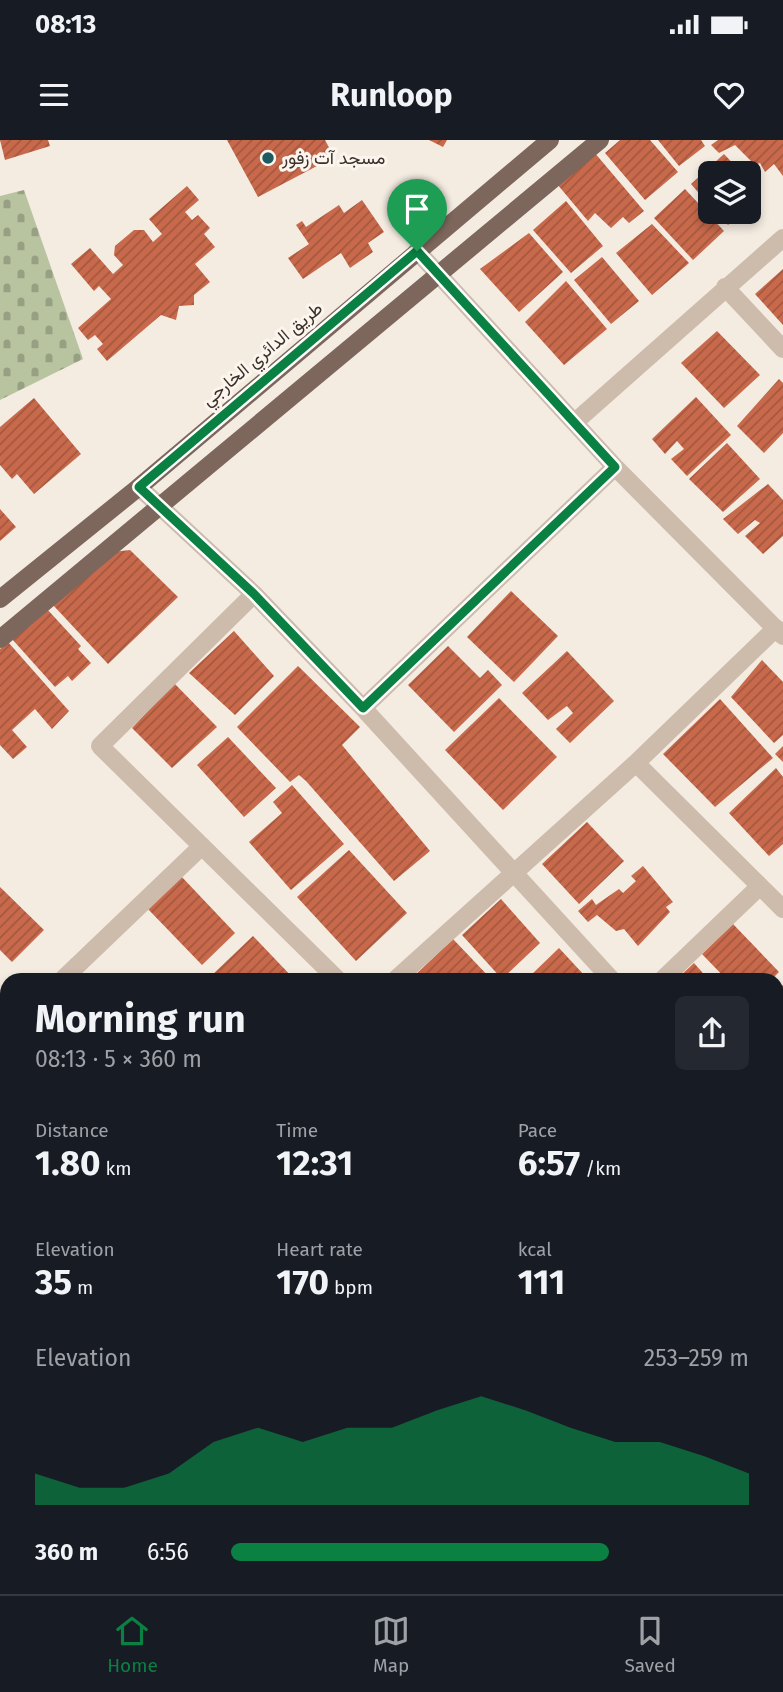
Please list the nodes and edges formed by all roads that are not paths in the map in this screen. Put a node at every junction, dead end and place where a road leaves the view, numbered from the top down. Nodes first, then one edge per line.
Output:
1 (550, 140) edge
2 (600, 140) edge
3 (783, 238) edge
4 (417, 251) junction
5 (439, 276) junction
6 (725, 287) junction
7 (783, 349) edge
8 (575, 422) junction
9 (615, 467) junction
10 (139, 487) junction
11 (158, 508) junction
12 (254, 594) junction
13 (0, 599) edge
14 (779, 632) edge
15 (0, 639) edge
16 (363, 708) junction
17 (636, 763) junction
18 (202, 846) junction
19 (514, 875) junction
20 (760, 886) junction
21 (783, 909) edge
22 (69, 973) edge
23 (331, 973) edge
24 (403, 973) edge
25 (605, 973) edge
26 (669, 973) edge

1 - 4 main road, طريق الدائري الخارجي
2 - 5 main road
3 - 6 street
4 - 5 street
4 - 10 main road, طريق الدائري الخارجي
5 - 8 street
5 - 11 main road
6 - 7 street
6 - 8 street
8 - 9 street
9 - 14 street
9 - 16 street
10 - 11 street
10 - 13 main road, طريق الدائري الخارجي
11 - 12 street
11 - 15 main road
12 - 16 street
12 - 18 street
14 - 17 street
16 - 19 street
17 - 19 street
17 - 20 street
18 - 22 street
18 - 23 street
19 - 24 street
19 - 25 street
20 - 21 street
20 - 26 street

